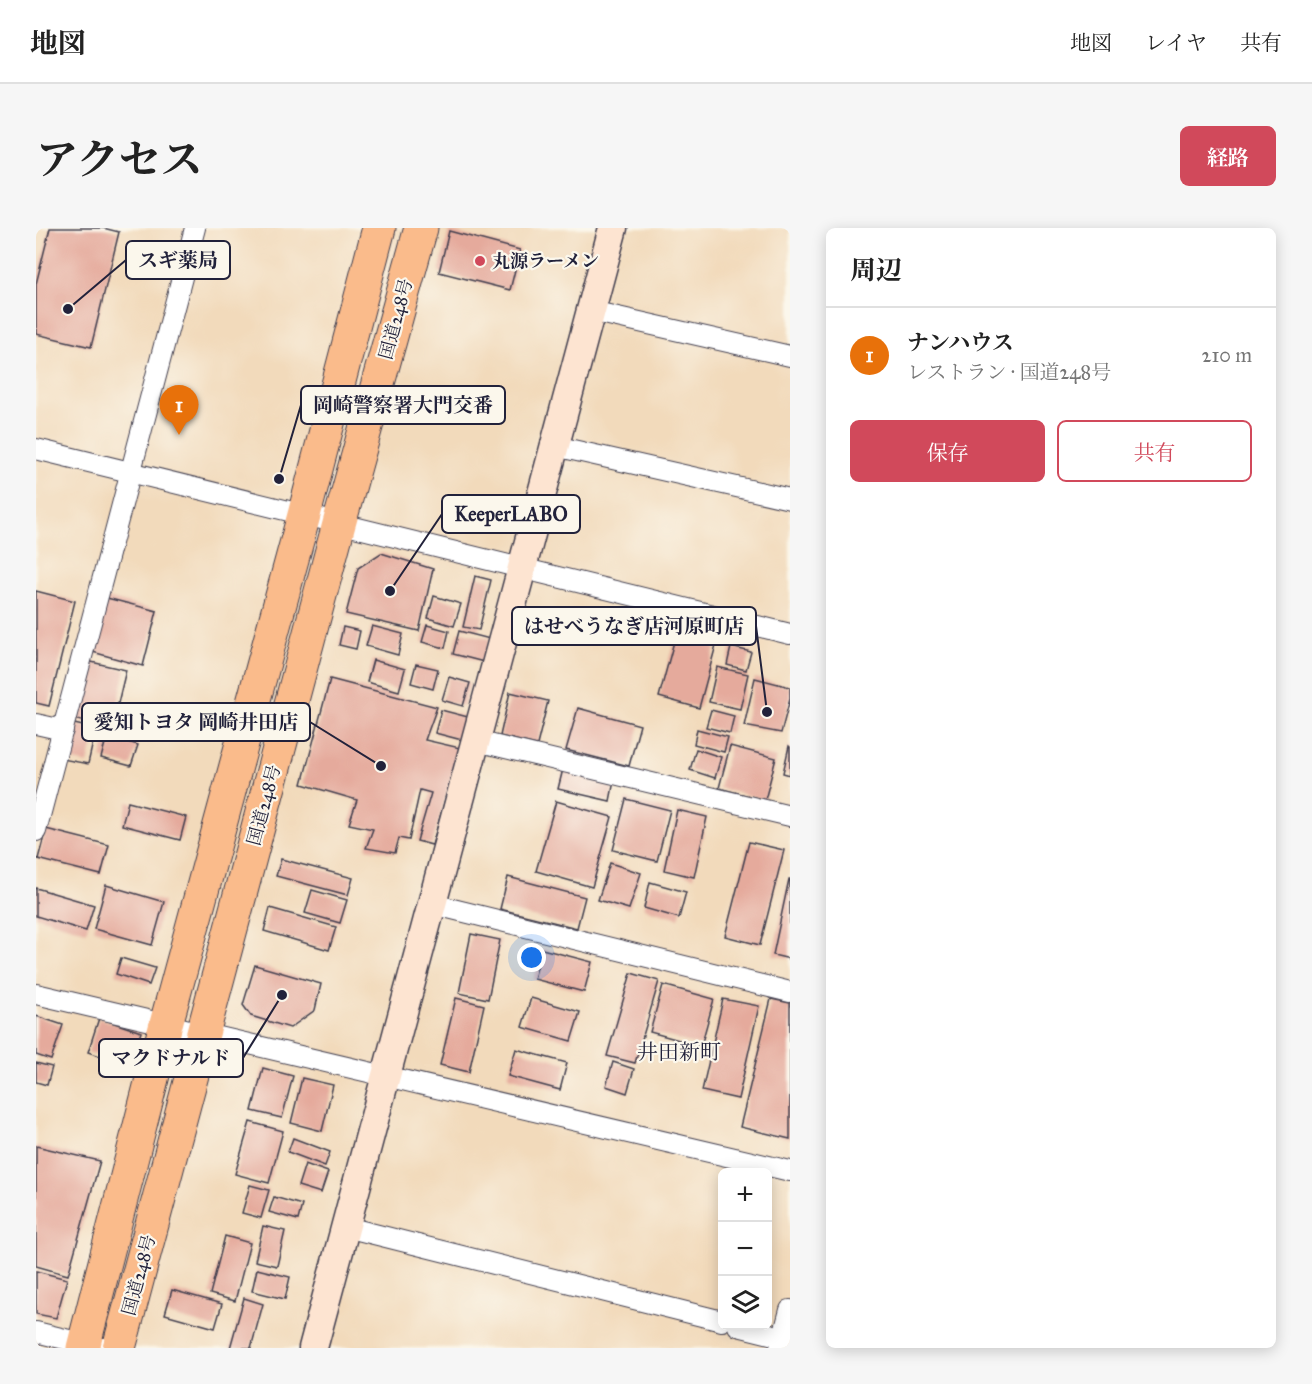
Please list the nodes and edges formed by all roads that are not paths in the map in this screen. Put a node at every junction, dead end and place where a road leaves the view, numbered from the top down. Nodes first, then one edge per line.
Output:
1 (195, 228) edge
2 (379, 228) edge
3 (421, 228) edge
4 (613, 228) edge
5 (591, 311) junction
6 (790, 356) edge
7 (555, 446) junction
8 (36, 449) edge
9 (131, 472) junction
10 (790, 500) edge
11 (304, 515) junction
12 (339, 524) junction
13 (522, 568) junction
14 (790, 634) edge
15 (36, 724) edge
16 (63, 730) junction
17 (476, 741) junction
18 (790, 816) edge
19 (36, 831) edge
20 (432, 904) junction
21 (790, 992) edge
22 (36, 994) edge
23 (166, 1024) junction
24 (202, 1033) junction
25 (386, 1076) junction
26 (790, 1171) edge
27 (346, 1227) junction
28 (790, 1310) edge
29 (718, 1321) edge
30 (750, 1330) edge
31 (36, 1332) edge
32 (784, 1341) edge
33 (90, 1347) edge
34 (119, 1348) edge
35 (314, 1348) edge

1 - 9 street
2 - 11 highway, 国道248号
3 - 12 highway, 国道248号
4 - 5 street
5 - 6 street
5 - 7 street
7 - 10 street
7 - 13 street
8 - 9 street
9 - 11 street
9 - 16 street
11 - 12 street
11 - 23 highway, 国道248号
12 - 13 street
12 - 24 highway, 国道248号
13 - 14 street
13 - 17 street
15 - 16 street
16 - 19 street
17 - 18 street
17 - 20 street
20 - 21 street
20 - 25 street
22 - 23 street
23 - 24 street
23 - 33 highway, 国道248号
24 - 25 street
24 - 34 highway, 国道248号
25 - 26 street
25 - 27 street
27 - 29 street
27 - 35 street
28 - 32 street
30 - 32 street
31 - 33 street

